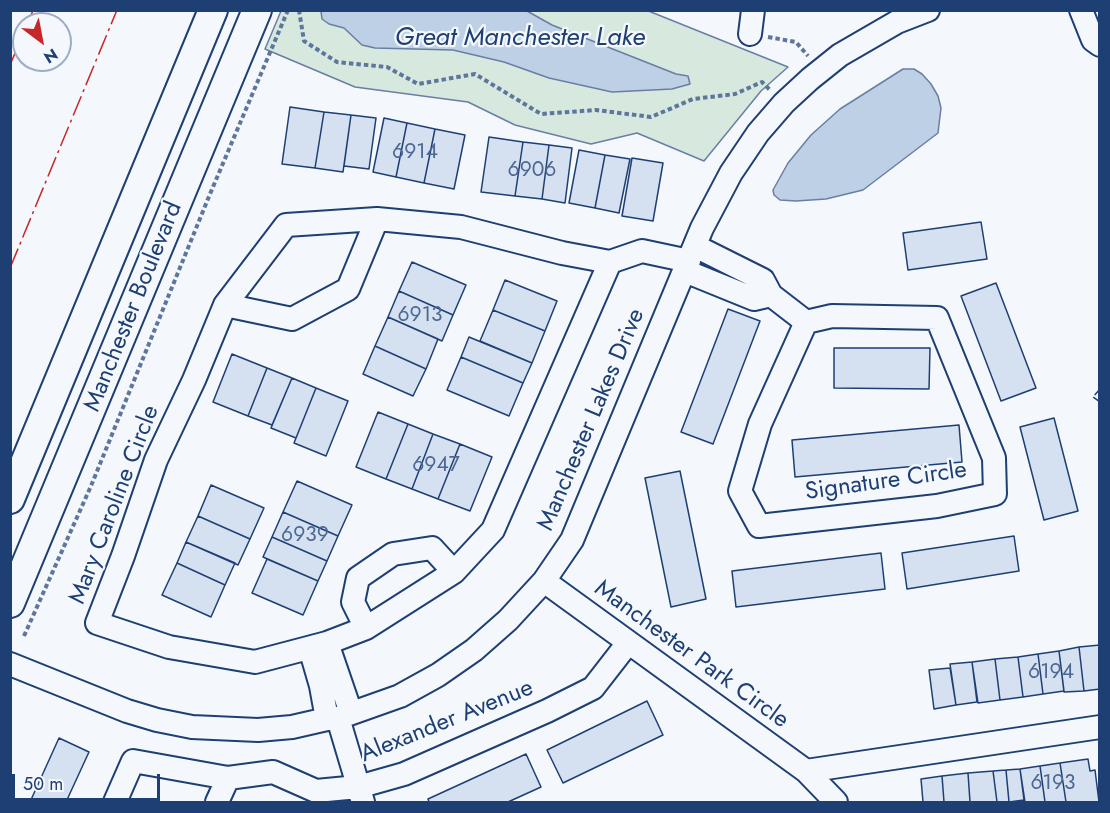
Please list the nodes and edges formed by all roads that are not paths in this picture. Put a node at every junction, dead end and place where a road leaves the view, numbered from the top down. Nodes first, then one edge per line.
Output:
1 (213, 10) edge
2 (257, 10) edge
3 (753, 10) edge
4 (928, 10) edge
5 (1081, 10) edge
6 (750, 34) road end
7 (1100, 45) edge
8 (377, 219) junction
9 (690, 259) junction
10 (610, 262) junction
11 (225, 305) junction
12 (806, 321) junction
13 (10, 498) edge
14 (454, 572) junction
15 (544, 581) junction
16 (10, 603) edge
17 (366, 628) junction
18 (628, 643) junction
19 (318, 646) junction
20 (10, 664) edge
21 (339, 717) junction
22 (1100, 727) edge
23 (806, 771) junction
24 (228, 778) junction
25 (360, 795) edge
26 (115, 802) edge
27 (217, 802) edge
28 (836, 802) edge

1 - 13 main road, Manchester Boulevard
2 - 16 main road, Manchester Boulevard
3 - 6 street
4 - 9 street, Manchester Lakes Drive
5 - 7 street
8 - 10 street, Mary Caroline Circle
8 - 11 street, Mary Caroline Circle
8 - 11 street
9 - 10 street, Mary Caroline Circle
9 - 12 street
9 - 15 street, Manchester Lakes Drive
10 - 14 street, Mary Caroline Circle
11 - 19 street, Mary Caroline Circle
12 - 12 street, Signature Circle
14 - 17 street, Mary Caroline Circle
14 - 17 street
15 - 18 street, Manchester Park Circle
15 - 21 street, Manchester Lakes Drive
17 - 19 street, Mary Caroline Circle
18 - 23 street, Manchester Park Circle
18 - 25 street, Alexander Avenue
19 - 21 street
20 - 21 street, Manchester Lakes Drive
21 - 25 street
22 - 23 street
23 - 28 street, Manchester Park Circle
24 - 25 street, Alexander Avenue
24 - 26 street, Alexander Avenue
24 - 27 street

